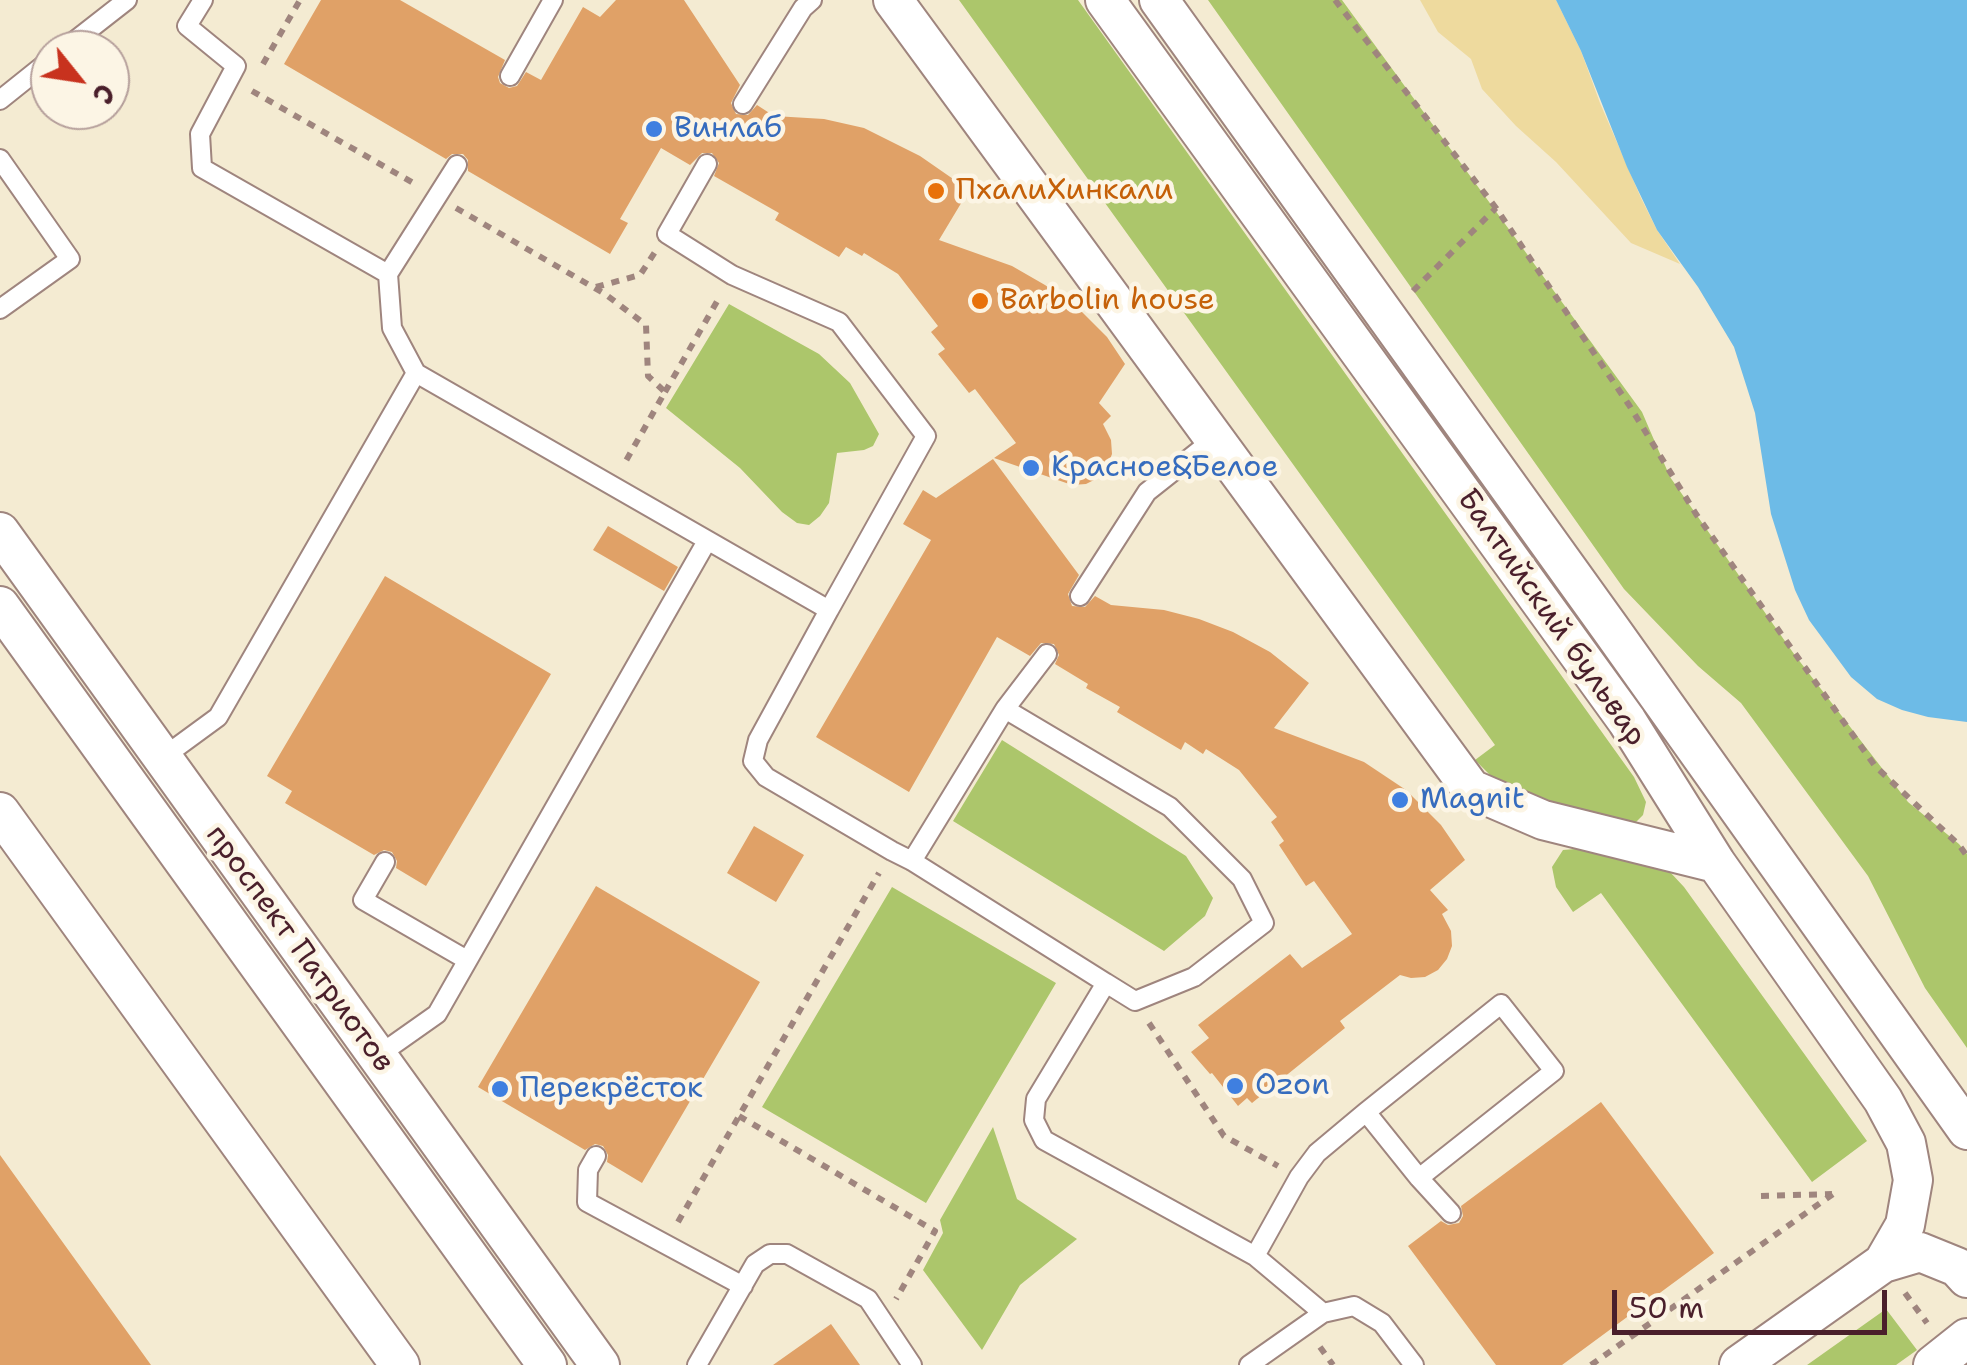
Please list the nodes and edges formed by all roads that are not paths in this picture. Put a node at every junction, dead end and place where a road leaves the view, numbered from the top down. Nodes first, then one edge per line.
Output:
1 (127, 0) edge
2 (203, 0) edge
3 (553, 0) edge
4 (812, 0) edge
5 (893, 0) edge
6 (1105, 0) edge
7 (1159, 0) edge
8 (89, 30) edge
9 (30, 76) edge
10 (510, 76) dead end
11 (0, 100) edge
12 (743, 104) dead end
13 (0, 159) edge
14 (707, 164) dead end
15 (457, 165) dead end
16 (388, 274) junction
17 (0, 309) edge
18 (416, 374) junction
19 (1214, 438) junction
20 (0, 532) edge
21 (707, 540) junction
22 (1080, 596) dead end
23 (0, 606) edge
24 (828, 610) junction
25 (1047, 654) dead end
26 (1006, 708) junction
27 (162, 758) junction
28 (0, 812) edge
29 (912, 861) junction
30 (385, 862) dead end
31 (1716, 863) junction
32 (468, 960) junction
33 (1106, 983) junction
34 (376, 1057) junction
35 (1366, 1112) junction
36 (1967, 1130) edge
37 (596, 1156) dead end
38 (1419, 1178) junction
39 (1452, 1213) dead end
40 (1255, 1256) junction
41 (1891, 1274) junction
42 (1967, 1278) edge
43 (743, 1286) junction
44 (1323, 1313) junction
45 (400, 1365) edge
46 (546, 1365) edge
47 (600, 1365) edge
48 (697, 1365) edge
49 (912, 1365) edge
50 (1249, 1365) edge
51 (1414, 1365) edge
52 (1739, 1365) edge

1 - 8 lane
2 - 16 lane
3 - 10 lane
4 - 12 lane
5 - 19 street
6 - 31 street, Балтийский бульвар
7 - 36 street, Балтийский бульвар
9 - 11 lane
13 - 17 lane
14 - 24 lane
15 - 16 lane
16 - 18 lane
18 - 21 lane
18 - 27 lane
19 - 22 lane
19 - 31 street
20 - 27 street, проспект Патриотов
21 - 24 lane
21 - 32 lane
23 - 46 street, проспект Патриотов
24 - 29 lane
25 - 26 lane
26 - 29 lane
26 - 33 lane
27 - 34 street, проспект Патриотов
28 - 45 street
29 - 33 lane
30 - 32 lane
31 - 41 street, Балтийский бульвар
32 - 34 lane
33 - 40 lane
34 - 47 street, проспект Патриотов
35 - 38 lane
35 - 38 lane
35 - 40 lane
37 - 43 lane
38 - 39 lane
40 - 44 lane
41 - 42 street
41 - 52 street
43 - 48 lane
43 - 49 lane
44 - 50 lane
44 - 51 lane

